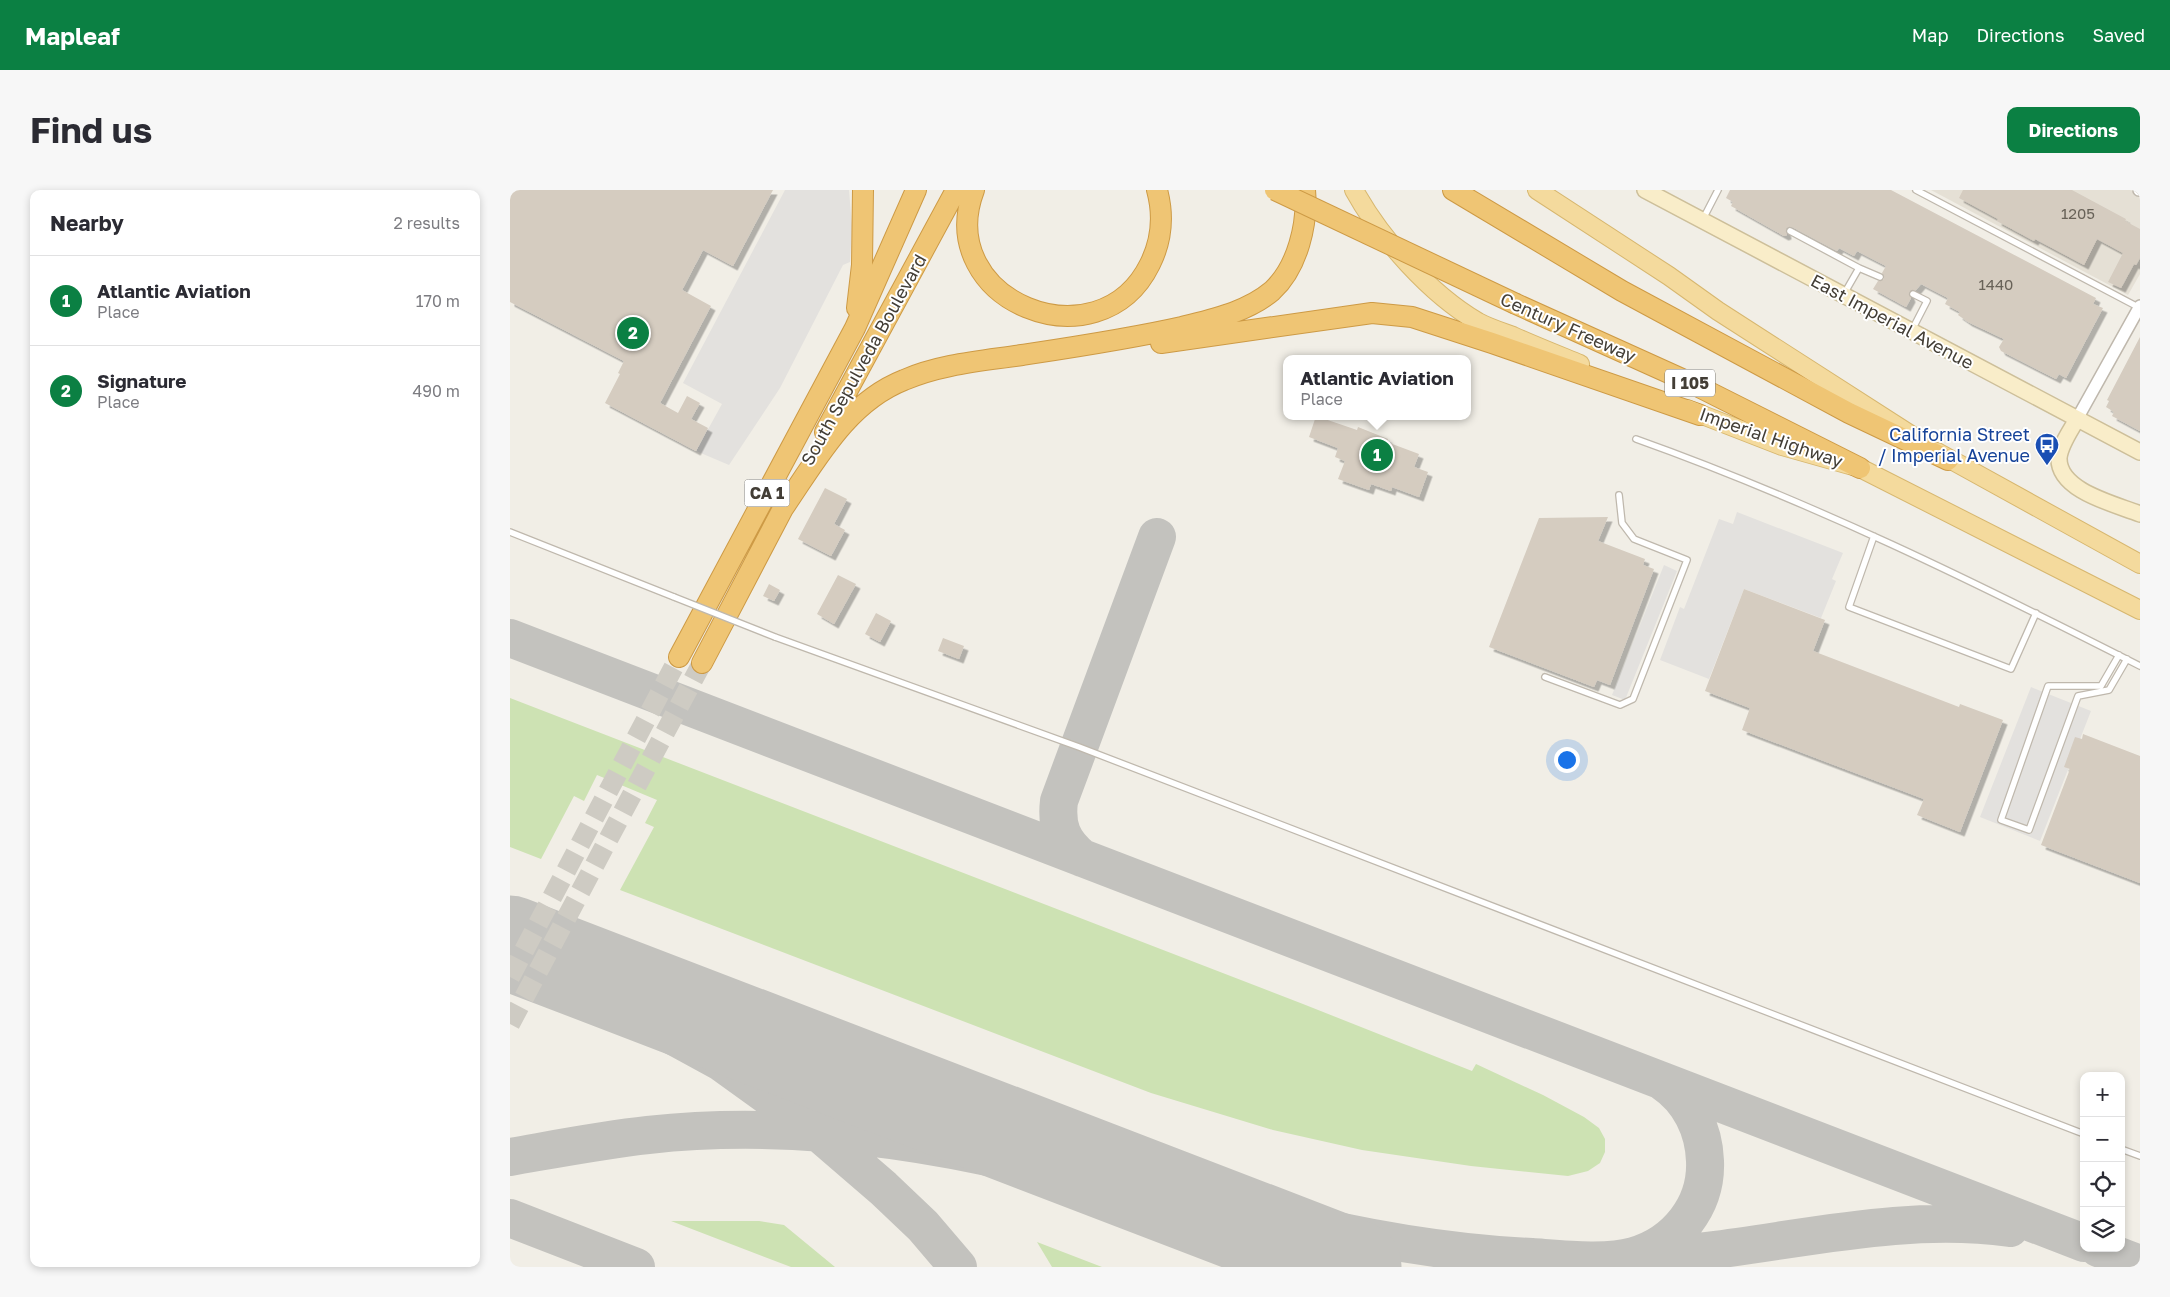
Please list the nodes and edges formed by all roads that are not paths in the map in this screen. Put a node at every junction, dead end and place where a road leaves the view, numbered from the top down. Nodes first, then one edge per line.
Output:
1 (863, 190) edge
2 (916, 190) edge
3 (956, 190) edge
4 (974, 190) edge
5 (1157, 190) edge
6 (1274, 190) edge
7 (1305, 190) edge
8 (1354, 190) edge
9 (1453, 190) edge
10 (1537, 190) edge
11 (1645, 190) edge
12 (1718, 190) edge
13 (1916, 190) edge
14 (1702, 221) junction
15 (1790, 231) dead end
16 (1859, 268) junction
17 (1880, 277) dead end
18 (1913, 294) dead end
19 (1843, 296) junction
20 (2140, 307) edge
21 (855, 328) junction
22 (1911, 332) junction
23 (1067, 348) junction
24 (1700, 415) junction
25 (2077, 419) junction
26 (1636, 438) dead end
27 (2140, 452) edge
28 (1948, 460) junction
29 (1860, 468) junction
30 (1619, 495) dead end
31 (782, 510) junction
32 (2140, 514) edge
33 (510, 532) edge
34 (1874, 536) junction
35 (2140, 564) edge
36 (2140, 610) edge
37 (2036, 613) junction
38 (2119, 655) junction
39 (679, 657) tunnel mouth
40 (2127, 659) junction
41 (702, 663) tunnel mouth
42 (2140, 666) edge
43 (1545, 677) dead end
44 (2080, 1132) edge
45 (2125, 1150) edge
46 (2140, 1156) edge

1 - 21 highway
2 - 21 highway, South Sepulveda Boulevard / CA 1
3 - 31 highway, South Sepulveda Boulevard / CA 1
4 - 5 highway
6 - 29 highway, Century Freeway / I 105, bridge
7 - 23 highway
8 - 24 main road, Imperial Highway
9 - 28 highway, I 105
10 - 28 main road
11 - 14 street, East Imperial Avenue
12 - 14 lane
13 - 20 lane
14 - 19 street, East Imperial Avenue
15 - 16 lane
16 - 17 lane
16 - 19 lane
18 - 22 lane
19 - 22 street, East Imperial Avenue
20 - 25 street
21 - 39 highway, South Sepulveda Boulevard / CA 1
22 - 25 street, East Imperial Avenue
23 - 24 highway
23 - 31 highway
24 - 29 main road, Imperial Highway
25 - 27 street, East Imperial Avenue
25 - 32 street
26 - 34 lane
28 - 35 main road
29 - 36 main road, Imperial Highway
30 - 43 lane
31 - 41 highway, South Sepulveda Boulevard / CA 1
33 - 44 lane, bridge
34 - 37 lane
34 - 37 lane
37 - 38 lane
38 - 40 lane
38 - 40 lane
40 - 42 lane
45 - 46 lane

